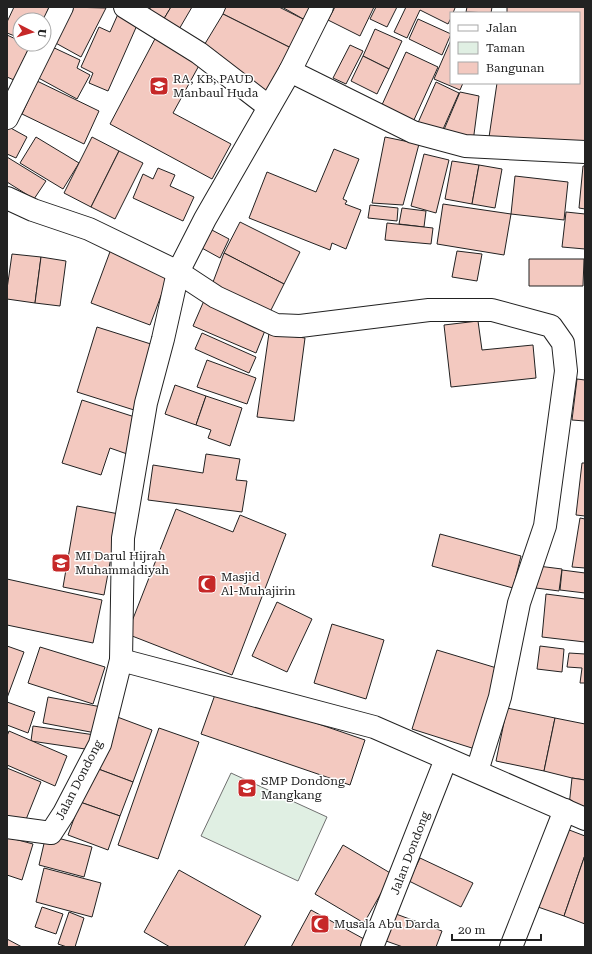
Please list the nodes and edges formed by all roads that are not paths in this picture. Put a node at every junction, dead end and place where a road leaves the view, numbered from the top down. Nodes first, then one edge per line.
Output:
1 (62, 7) edge
2 (322, 7) edge
3 (136, 10) edge
4 (290, 71) junction
5 (269, 107) junction
6 (7, 118) edge
7 (585, 152) edge
8 (7, 198) edge
9 (178, 272) junction
10 (121, 660) junction
11 (446, 759) junction
12 (477, 771) junction
13 (565, 810) junction
14 (585, 819) edge
15 (7, 826) edge
16 (372, 947) edge
17 (511, 947) edge

1 - 6 street
2 - 4 street, Jalan Dondong
3 - 5 street
4 - 5 street, Jalan Dondong
4 - 7 street
5 - 9 street, Jalan Dondong
8 - 9 street
9 - 10 street, Jalan Dondong
9 - 12 street
10 - 11 street
10 - 15 street, Jalan Dondong
11 - 12 street
11 - 16 street, Jalan Dondong
12 - 13 street
13 - 14 street
13 - 17 street

